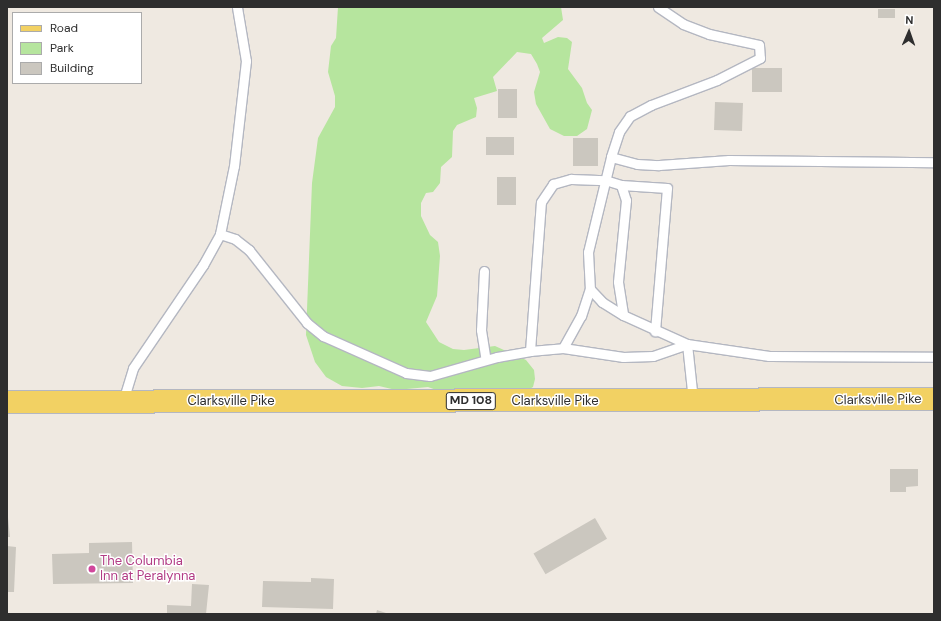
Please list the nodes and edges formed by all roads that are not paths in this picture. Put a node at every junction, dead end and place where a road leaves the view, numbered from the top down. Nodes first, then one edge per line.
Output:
1 (237, 7) edge
2 (658, 7) edge
3 (611, 157) junction
4 (934, 162) edge
5 (605, 180) junction
6 (621, 186) junction
7 (220, 234) junction
8 (484, 271) dead end
9 (590, 289) junction
10 (623, 315) junction
11 (655, 331) junction
12 (687, 344) junction
13 (563, 348) junction
14 (530, 351) junction
15 (934, 356) edge
16 (486, 360) junction
17 (934, 399) edge
18 (123, 401) junction
19 (693, 401) junction
20 (7, 402) edge

1 - 7 lane
2 - 3 lane
3 - 4 lane
3 - 5 lane
5 - 6 lane
5 - 9 lane
5 - 14 lane
6 - 10 lane
6 - 11 lane
7 - 16 lane
7 - 18 lane
8 - 16 lane
9 - 10 lane
9 - 13 lane
10 - 11 lane
11 - 12 lane
12 - 13 lane
12 - 15 lane
12 - 19 lane
13 - 14 lane
14 - 16 lane
17 - 19 main road, Clarksville Pike / MD 108
18 - 19 main road, Clarksville Pike / MD 108
18 - 20 main road, Clarksville Pike / MD 108

